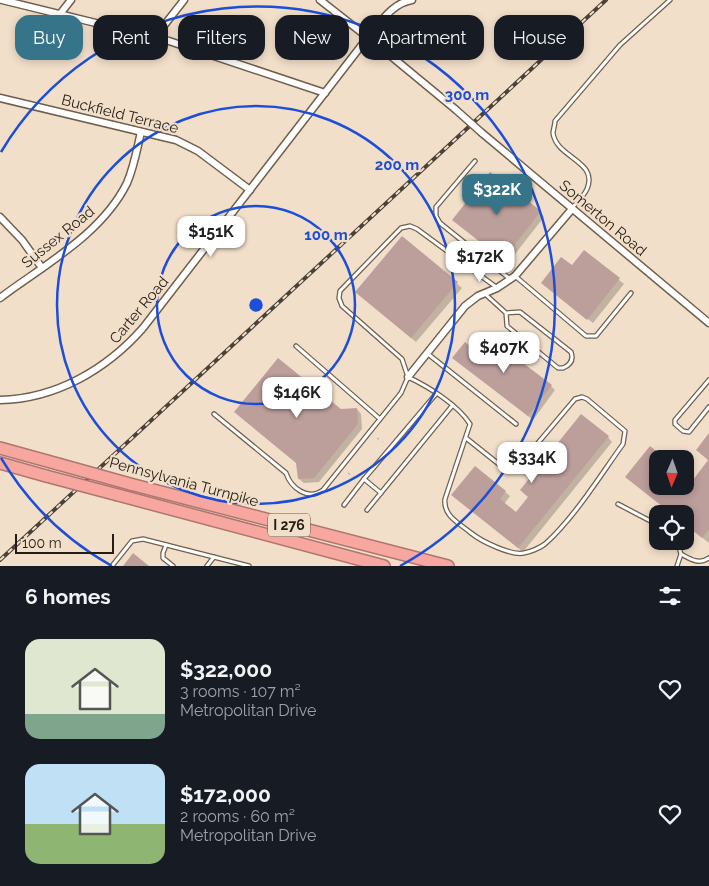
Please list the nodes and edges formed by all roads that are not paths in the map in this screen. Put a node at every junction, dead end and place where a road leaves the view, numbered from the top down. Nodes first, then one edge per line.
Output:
1 (2, 0) edge
2 (71, 0) edge
3 (184, 0) edge
4 (320, 0) edge
5 (412, 0) edge
6 (670, 0) edge
7 (60, 14) junction
8 (388, 15) edge
9 (93, 22) edge
10 (168, 22) edge
11 (359, 30) edge
12 (168, 42) edge
13 (359, 49) edge
14 (395, 60) edge
15 (325, 93) junction
16 (0, 98) edge
17 (140, 132) junction
18 (475, 161) dead end
19 (250, 190) junction
20 (572, 209) junction
21 (0, 217) edge
22 (42, 268) junction
23 (513, 278) junction
24 (497, 288) junction
25 (484, 293) junction
26 (631, 293) dead end
27 (0, 298) edge
28 (506, 313) junction
29 (709, 323) edge
30 (296, 346) dead end
31 (427, 354) junction
32 (408, 376) junction
33 (709, 380) edge
34 (436, 394) junction
35 (0, 400) edge
36 (452, 406) junction
37 (709, 407) edge
38 (214, 414) dead end
39 (380, 419) junction
40 (516, 424) dead end
41 (466, 438) junction
42 (0, 448) edge
43 (0, 463) edge
44 (364, 479) junction
45 (381, 493) junction
46 (618, 504) dead end
47 (344, 505) dead end
48 (367, 510) dead end
49 (649, 520) edge
50 (166, 544) junction
51 (680, 550) edge
52 (681, 554) junction
53 (214, 556) junction
54 (709, 558) edge
55 (236, 562) junction
56 (112, 566) edge
57 (173, 566) edge
58 (207, 566) edge
59 (234, 566) edge
60 (249, 566) edge
61 (384, 566) edge
62 (448, 566) edge
63 (677, 566) edge

1 - 7 street
2 - 7 street
3 - 10 street
4 - 11 street, Somerton Road
5 - 8 street, Carter Road
6 - 20 lane
7 - 9 street
12 - 15 street
13 - 15 street, Carter Road
14 - 20 street, Somerton Road, bridge
15 - 19 street, Carter Road
16 - 17 street, Buckfield Terrace
17 - 19 street, Buckfield Terrace
17 - 22 street, Sussex Road
18 - 23 lane
19 - 35 street, Carter Road
20 - 23 street
20 - 29 street, Somerton Road
21 - 22 street
22 - 27 street, Sussex Road
23 - 24 street
23 - 26 lane
24 - 25 street
24 - 32 lane
25 - 28 lane
25 - 31 street
28 - 28 lane
30 - 39 lane
31 - 32 street
31 - 40 lane
32 - 34 lane
32 - 39 lane
33 - 37 lane
34 - 36 lane
34 - 44 lane
36 - 41 lane
36 - 45 lane
38 - 39 lane
41 - 41 lane
42 - 62 highway, Pennsylvania Turnpike / I 276, bridge
43 - 61 highway, Pennsylvania Turnpike / I 276, bridge
44 - 45 lane
44 - 47 lane
45 - 48 lane
46 - 49 lane
50 - 53 lane
50 - 56 lane
50 - 57 lane
51 - 52 lane
52 - 54 lane
52 - 63 lane
53 - 55 lane
53 - 58 lane
55 - 59 lane
55 - 60 lane

